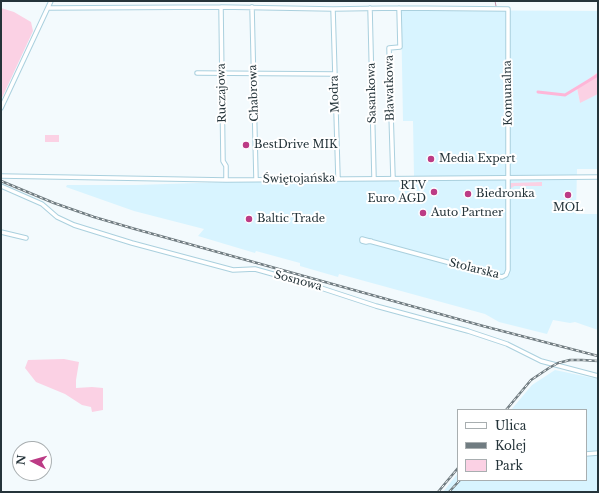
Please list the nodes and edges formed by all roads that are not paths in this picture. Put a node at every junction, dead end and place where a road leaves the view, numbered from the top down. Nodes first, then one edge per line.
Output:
1 (51, 1) edge
2 (221, 7) junction
3 (252, 7) junction
4 (48, 8) junction
5 (370, 8) junction
6 (399, 8) junction
7 (333, 9) junction
8 (197, 73) dead end
9 (222, 73) junction
10 (253, 73) junction
11 (335, 74) junction
12 (1, 108) edge
13 (1, 176) edge
14 (338, 178) junction
15 (374, 178) junction
16 (393, 178) junction
17 (508, 178) junction
18 (598, 178) edge
19 (256, 179) junction
20 (226, 180) junction
21 (1, 186) edge
22 (1, 232) edge
23 (26, 238) dead end
24 (371, 241) dead end
25 (598, 376) edge
26 (598, 453) edge
27 (587, 454) edge

1 - 4 street
2 - 3 street
2 - 4 street
2 - 9 street, Ruczajowa
3 - 7 street
3 - 10 street, Chabrowa
4 - 12 street
5 - 6 street
5 - 7 street
5 - 15 street, Sasankowa
6 - 16 street, Bławatkowa
6 - 17 street, Komunalna
7 - 11 street, Modra
8 - 9 street
9 - 10 street
9 - 20 street, Ruczajowa
10 - 11 street
10 - 19 street, Chabrowa
11 - 14 street, Modra
13 - 20 street, Świętojańska
14 - 15 street, Świętojańska
14 - 19 street, Świętojańska
15 - 16 street, Świętojańska
16 - 17 street, Świętojańska
17 - 18 street, Świętojańska
17 - 24 street, Stolarska
19 - 20 street, Świętojańska
21 - 25 street, Sosnowa
22 - 23 street
26 - 27 street

